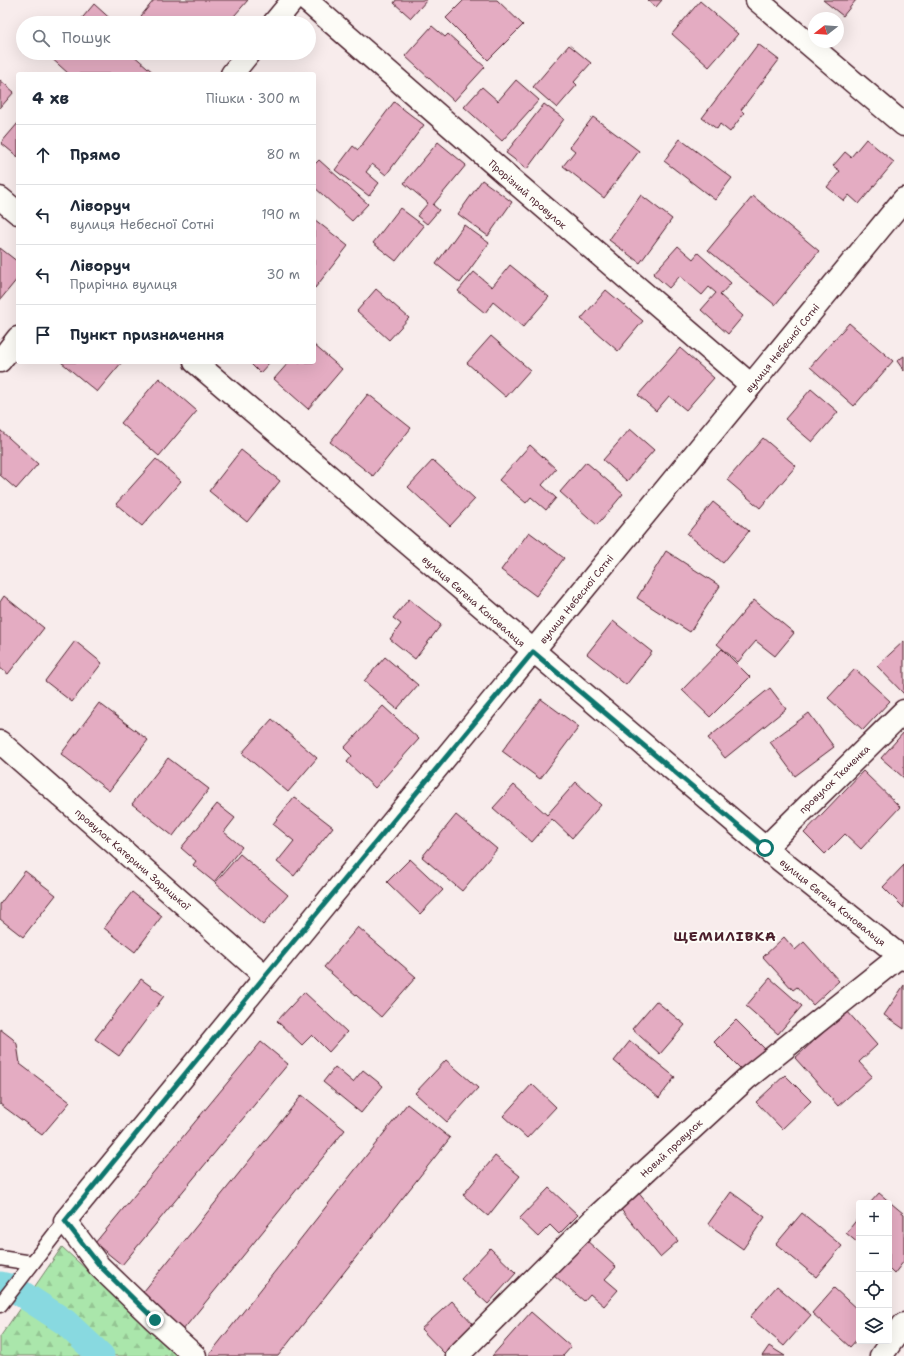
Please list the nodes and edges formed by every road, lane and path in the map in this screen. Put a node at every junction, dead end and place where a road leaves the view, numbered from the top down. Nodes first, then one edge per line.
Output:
1 (293, 0) edge
2 (306, 0) edge
3 (757, 0) edge
4 (280, 16) edge
5 (244, 60) edge
6 (234, 72) edge
7 (904, 125) edge
8 (0, 198) edge
9 (904, 199) edge
10 (16, 211) edge
11 (16, 341) edge
12 (0, 361) edge
13 (197, 364) edge
14 (752, 385) junction
15 (533, 652) junction
16 (904, 711) edge
17 (0, 742) edge
18 (765, 848) junction
19 (902, 957) edge
20 (265, 976) junction
21 (65, 1221) junction
22 (0, 1258) edge
23 (32, 1263) junction
24 (0, 1305) edge
25 (904, 1324) edge
26 (196, 1356) edge
27 (457, 1356) edge
28 (881, 1356) edge

1 - 4 street
2 - 14 street, Прорізний провулок
3 - 7 street
5 - 6 street
8 - 10 street
9 - 14 street, вулиця Небесної Сотні
11 - 12 street
13 - 15 street, вулиця Євгена Коновальця
14 - 15 street, вулиця Небесної Сотні
15 - 18 street, вулиця Євгена Коновальця
15 - 20 street, вулиця Небесної Сотні
16 - 18 street, провулок Ткаченка
17 - 20 street, провулок Катерини Зарицької
18 - 19 street, вулиця Євгена Коновальця
19 - 27 street, Новий провулок
20 - 21 street, вулиця Небесної Сотні
21 - 23 lane
21 - 26 street
22 - 23 lane
23 - 24 lane
25 - 28 street

